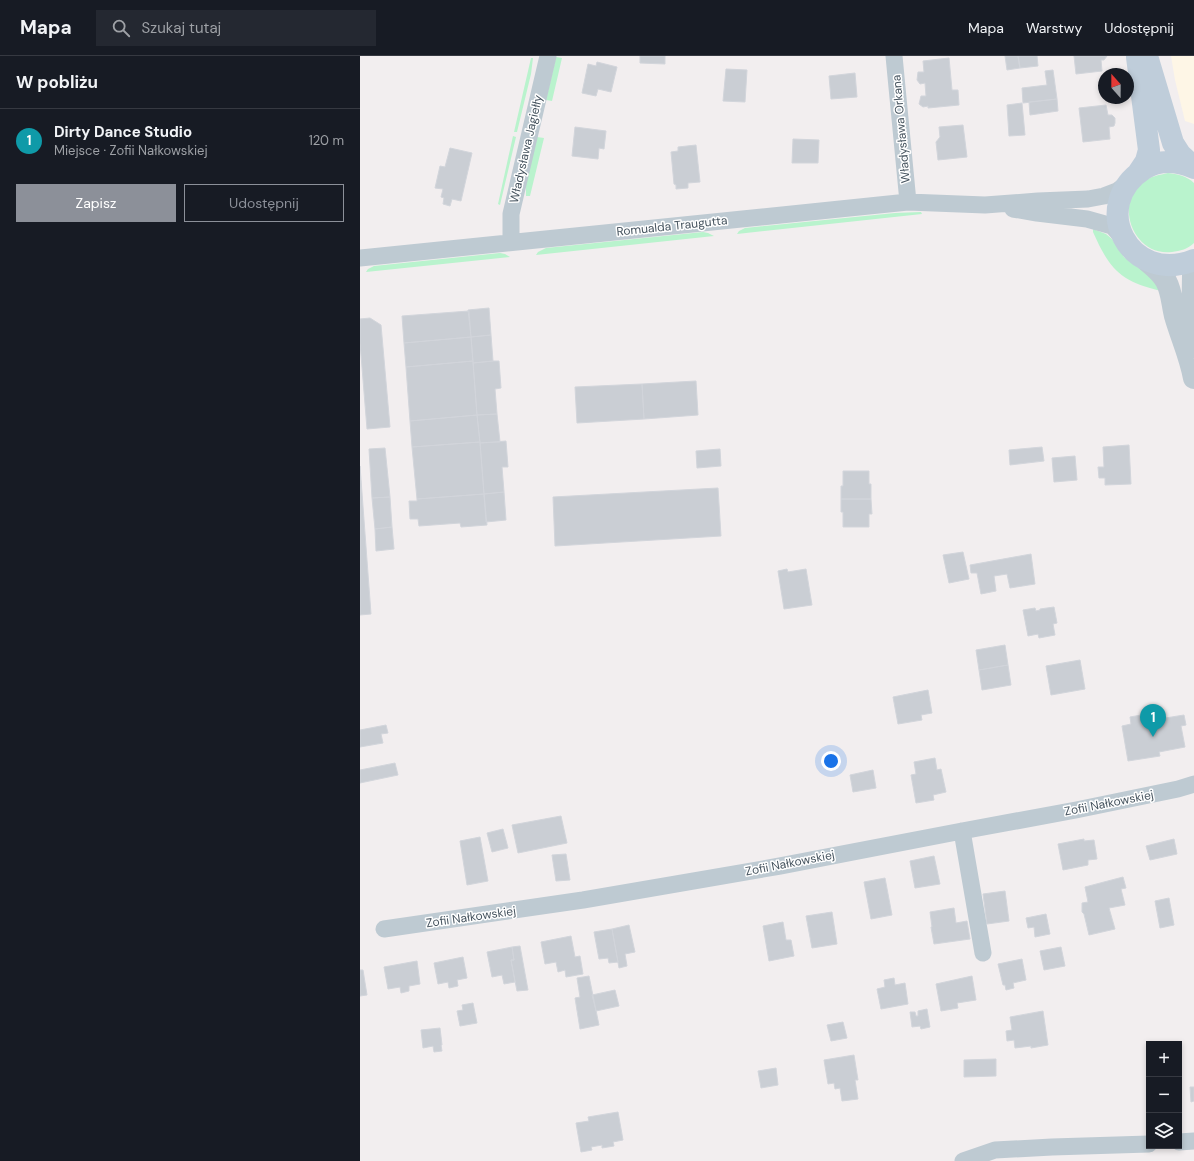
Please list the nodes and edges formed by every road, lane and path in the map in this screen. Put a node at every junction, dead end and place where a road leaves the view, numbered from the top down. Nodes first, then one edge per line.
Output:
1 (548, 56) edge
2 (894, 56) edge
3 (1137, 56) edge
4 (1147, 56) edge
5 (1194, 168) edge
6 (1133, 178) junction
7 (908, 202) junction
8 (985, 205) junction
9 (1124, 239) junction
10 (511, 242) junction
11 (360, 258) edge
12 (1194, 260) edge
13 (1147, 261) junction
14 (1194, 271) edge
15 (1193, 371) edge
16 (1194, 784) edge
17 (962, 831) junction
18 (384, 930) dead end
19 (983, 953) dead end
20 (1194, 1141) edge
21 (1182, 1142) edge
22 (1146, 1144) edge
23 (963, 1161) edge

1 - 10 street, Władysława Jagiełły
2 - 7 street, Władysława Orkana
3 - 6 main road
4 - 5 main road
5 - 6 main road
6 - 8 street, Romualda Traugutta
6 - 9 main road
7 - 8 street, Romualda Traugutta
7 - 10 street, Romualda Traugutta
8 - 9 street, Romualda Traugutta
9 - 13 main road
10 - 11 street, Romualda Traugutta
12 - 13 main road
13 - 15 street
14 - 15 street
16 - 17 street, Zofii Nałkowskiej
17 - 18 street, Zofii Nałkowskiej
17 - 19 street
20 - 21 street
22 - 23 street

